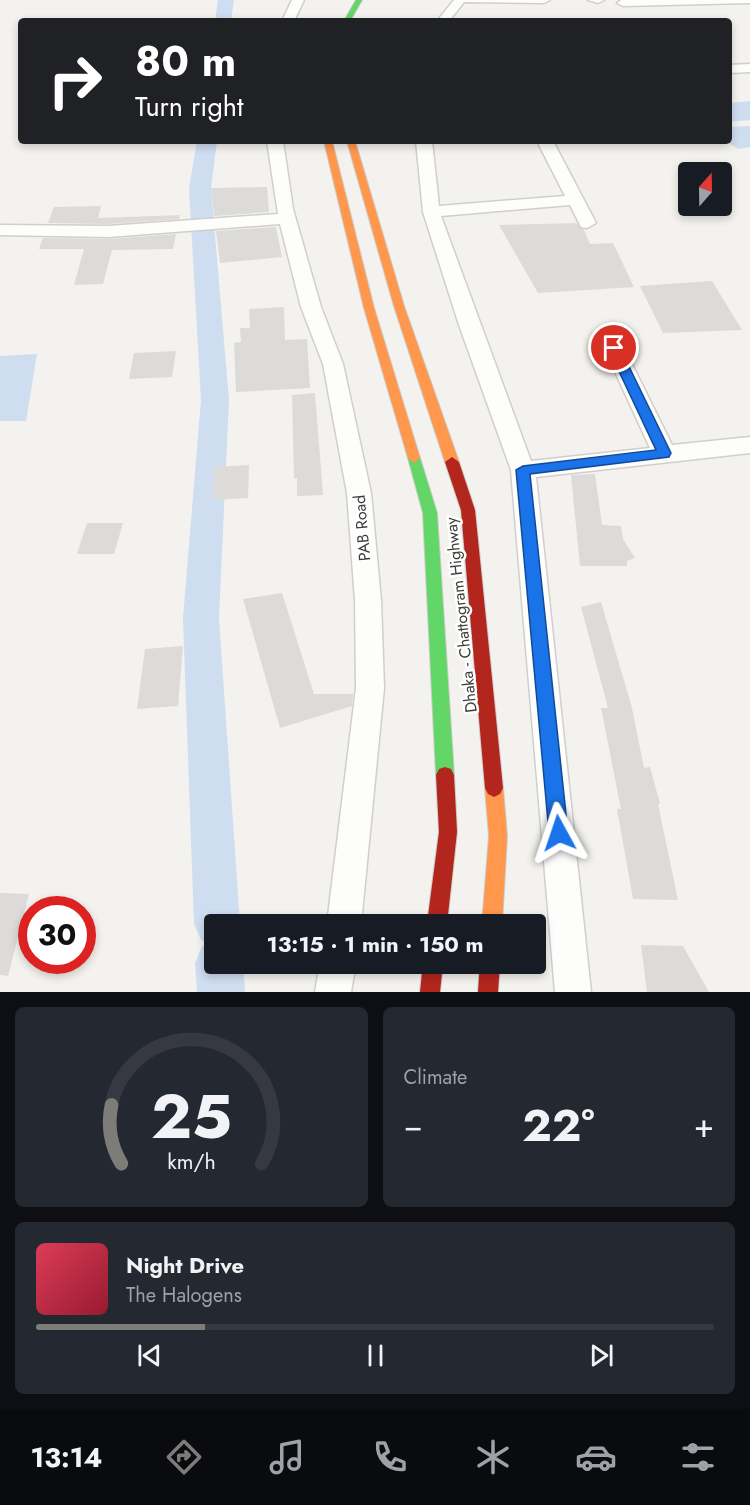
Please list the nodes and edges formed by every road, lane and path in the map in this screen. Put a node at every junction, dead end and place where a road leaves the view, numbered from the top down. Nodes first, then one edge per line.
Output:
1 (298, 0) edge
2 (359, 0) edge
3 (460, 0) edge
4 (468, 0) edge
5 (544, 0) edge
6 (594, 0) edge
7 (598, 0) edge
8 (750, 0) edge
9 (623, 3) dead end
10 (289, 18) edge
11 (349, 18) edge
12 (445, 18) edge
13 (750, 68) edge
14 (732, 69) edge
15 (276, 144) edge
16 (329, 144) edge
17 (352, 144) edge
18 (424, 144) edge
19 (547, 144) edge
20 (576, 200) junction
21 (431, 212) junction
22 (288, 218) junction
23 (587, 223) dead end
24 (0, 230) edge
25 (614, 348) dead end
26 (750, 445) edge
27 (664, 453) junction
28 (523, 470) junction
29 (345, 914) edge
30 (438, 914) edge
31 (493, 914) edge
32 (336, 974) edge
33 (432, 974) edge
34 (489, 974) edge
35 (333, 992) edge
36 (430, 992) edge
37 (488, 992) edge
38 (573, 992) edge

1 - 10 street
2 - 11 highway
3 - 12 street
4 - 5 street
6 - 7 street
8 - 9 street
13 - 14 street
15 - 22 street, PAB Road
16 - 30 highway, Dhaka - Chattogram Highway
17 - 31 highway, Dhaka - Chattogram Highway
18 - 21 street
19 - 20 street
20 - 21 street
20 - 23 street
21 - 28 street
22 - 24 street
22 - 29 street, PAB Road
25 - 27 street
26 - 27 street
27 - 28 street
28 - 38 street
32 - 35 street
33 - 36 highway
34 - 37 highway

